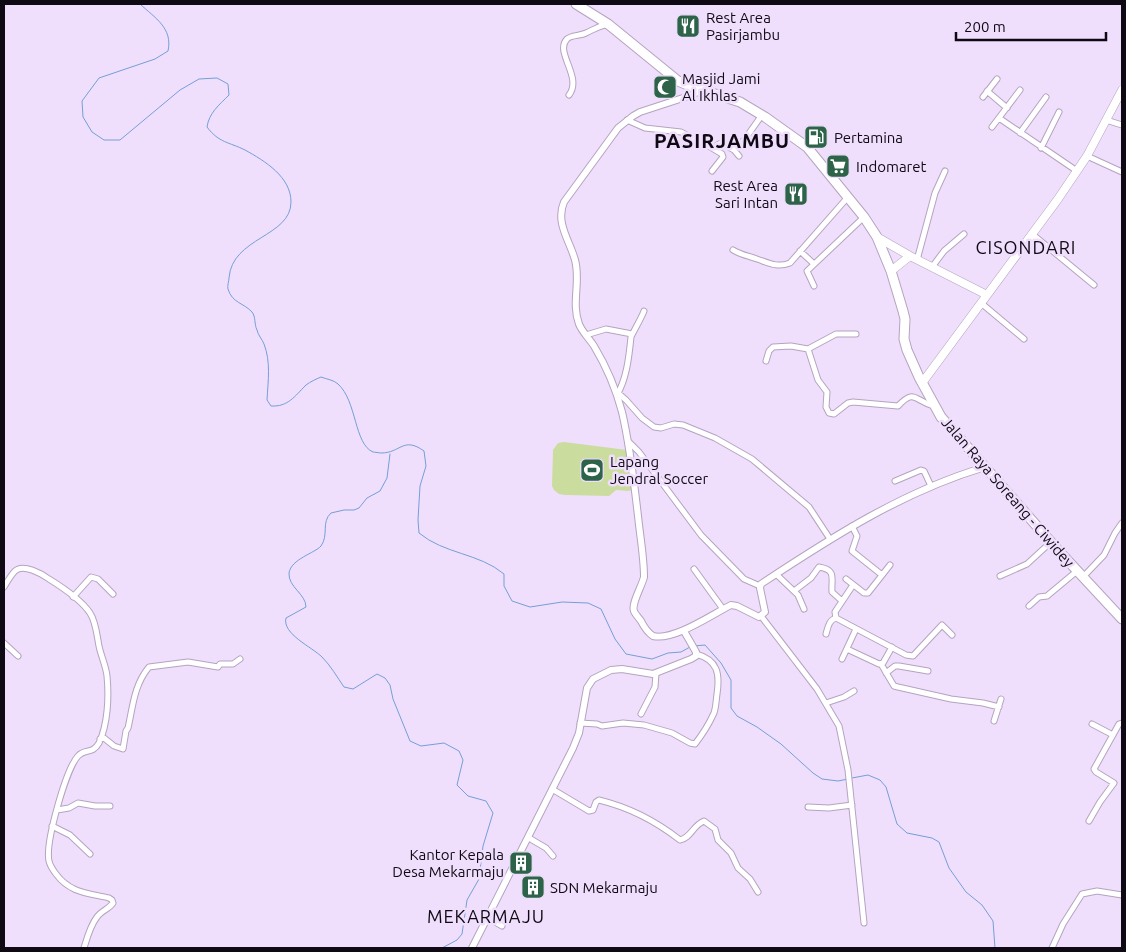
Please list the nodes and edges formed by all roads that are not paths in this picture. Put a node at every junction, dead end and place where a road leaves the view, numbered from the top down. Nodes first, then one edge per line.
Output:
1 (576, 4) edge
2 (608, 24) junction
3 (996, 79) dead end
4 (702, 90) junction
5 (1020, 90) dead end
6 (1122, 90) edge
7 (987, 91) junction
8 (569, 95) dead end
9 (982, 97) dead end
10 (1046, 97) dead end
11 (1007, 108) junction
12 (1059, 112) dead end
13 (762, 115) junction
14 (999, 118) junction
15 (627, 120) junction
16 (1106, 120) junction
17 (1122, 125) edge
18 (992, 127) dead end
19 (1020, 133) junction
20 (712, 148) junction
21 (1042, 148) junction
22 (734, 150) junction
23 (739, 156) dead end
24 (1087, 156) junction
25 (712, 171) dead end
26 (945, 171) dead end
27 (1077, 171) junction
28 (1122, 172) edge
29 (848, 197) junction
30 (864, 217) junction
31 (964, 234) dead end
32 (1032, 234) junction
33 (877, 237) junction
34 (733, 250) dead end
35 (800, 251) junction
36 (913, 258) junction
37 (814, 264) junction
38 (932, 267) junction
39 (891, 271) junction
40 (1094, 285) dead end
41 (814, 286) dead end
42 (987, 295) junction
43 (981, 303) junction
44 (644, 312) dead end
45 (632, 334) junction
46 (856, 334) dead end
47 (586, 335) junction
48 (1024, 339) dead end
49 (808, 349) junction
50 (766, 361) dead end
51 (922, 383) junction
52 (618, 395) junction
53 (934, 406) junction
54 (628, 441) junction
55 (985, 467) junction
56 (895, 481) dead end
57 (930, 486) junction
58 (1122, 523) edge
59 (852, 526) junction
60 (830, 539) junction
61 (1051, 542) junction
62 (890, 565) dead end
63 (694, 569) dead end
64 (776, 574) junction
65 (1080, 574) junction
66 (882, 575) junction
67 (1000, 576) dead end
68 (846, 580) dead end
69 (853, 585) junction
70 (760, 586) junction
71 (4, 587) edge
72 (794, 591) junction
73 (113, 594) dead end
74 (74, 596) junction
75 (842, 601) junction
76 (1029, 606) dead end
77 (804, 608) dead end
78 (723, 609) junction
79 (761, 616) junction
80 (836, 618) junction
81 (1122, 619) edge
82 (856, 629) junction
83 (684, 631) junction
84 (826, 634) dead end
85 (952, 635) dead end
86 (4, 643) edge
87 (892, 647) junction
88 (847, 649) junction
89 (695, 652) junction
90 (18, 656) dead end
91 (910, 657) junction
92 (240, 659) dead end
93 (842, 659) dead end
94 (881, 664) junction
95 (915, 668) junction
96 (928, 670) dead end
97 (656, 673) junction
98 (886, 673) junction
99 (854, 691) dead end
100 (1001, 699) dead end
101 (826, 703) junction
102 (999, 706) junction
103 (641, 714) dead end
104 (994, 722) dead end
105 (580, 723) junction
106 (1122, 723) edge
107 (1092, 724) dead end
108 (1113, 735) junction
109 (100, 739) junction
110 (552, 789) junction
111 (852, 805) junction
112 (110, 806) dead end
113 (808, 807) dead end
114 (56, 810) junction
115 (1089, 821) dead end
116 (52, 826) junction
117 (529, 838) junction
118 (90, 854) dead end
119 (553, 856) dead end
120 (758, 892) dead end
121 (1122, 895) edge
122 (488, 918) junction
123 (864, 923) dead end
124 (502, 926) dead end
125 (84, 948) edge
126 (472, 948) edge
127 (1052, 948) edge

1 - 2 highway, Jalan Raya Soreang - Ciwidey
2 - 4 highway, Jalan Raya Soreang - Ciwidey
2 - 8 street
3 - 7 street
4 - 13 highway, Jalan Raya Soreang - Ciwidey
4 - 15 street
5 - 11 street
6 - 16 main road
7 - 9 street
7 - 11 street
10 - 19 street
11 - 14 street
12 - 21 street
13 - 22 street
13 - 29 highway, Jalan Raya Soreang - Ciwidey
14 - 18 street
14 - 19 street
15 - 20 street
15 - 47 street
16 - 17 street
16 - 24 main road
19 - 21 street
20 - 22 street
20 - 25 street
21 - 27 street
22 - 23 street
24 - 27 main road
24 - 28 street
26 - 36 street
27 - 32 main road
29 - 30 highway, Jalan Raya Soreang - Ciwidey
29 - 35 street
30 - 33 highway, Jalan Raya Soreang - Ciwidey
30 - 37 street
31 - 38 street
32 - 40 street
32 - 42 main road
33 - 36 main road
33 - 39 highway, Jalan Raya Soreang - Ciwidey
34 - 35 street
35 - 37 street
36 - 38 main road
36 - 39 main road
37 - 41 street
38 - 42 main road
39 - 51 highway, Jalan Raya Soreang - Ciwidey
42 - 43 main road
43 - 48 street
43 - 51 main road
44 - 45 street
45 - 47 street
45 - 52 street
46 - 49 street
47 - 52 street
49 - 50 street
49 - 53 street
51 - 53 highway, Jalan Raya Soreang - Ciwidey
52 - 54 street
52 - 60 street
53 - 55 highway, Jalan Raya Soreang - Ciwidey
54 - 70 street
54 - 83 street
55 - 57 street
55 - 61 highway, Jalan Raya Soreang - Ciwidey
56 - 57 street
57 - 59 street
58 - 65 street
59 - 60 street
59 - 66 street
60 - 64 street
61 - 65 highway, Jalan Raya Soreang - Ciwidey
61 - 67 street
62 - 66 street
63 - 78 street
64 - 70 street
64 - 72 street
65 - 76 street
65 - 81 highway, Jalan Raya Soreang - Ciwidey
66 - 69 street
68 - 69 street
69 - 75 street
70 - 79 street
71 - 74 street
72 - 75 street
72 - 77 street
73 - 74 street
74 - 109 street
75 - 80 street
78 - 79 street
78 - 83 street
79 - 101 street
80 - 82 street
80 - 84 street
82 - 87 street
82 - 88 street
83 - 89 street
85 - 91 street
86 - 90 street
87 - 91 street
87 - 94 street
88 - 93 street
88 - 94 street
89 - 97 street
89 - 105 street
91 - 95 street
92 - 109 street
94 - 98 street
95 - 96 street
95 - 98 street
97 - 103 street
97 - 105 street
98 - 102 street
99 - 101 street
100 - 102 street
101 - 111 street
102 - 104 street
105 - 110 street
106 - 108 street
107 - 108 street
108 - 115 street
109 - 114 street
110 - 117 street
110 - 120 street
111 - 113 street
111 - 123 street
112 - 114 street
114 - 116 street
116 - 118 street
116 - 125 street
117 - 119 street
117 - 122 street
121 - 127 street
122 - 124 street
122 - 126 street

